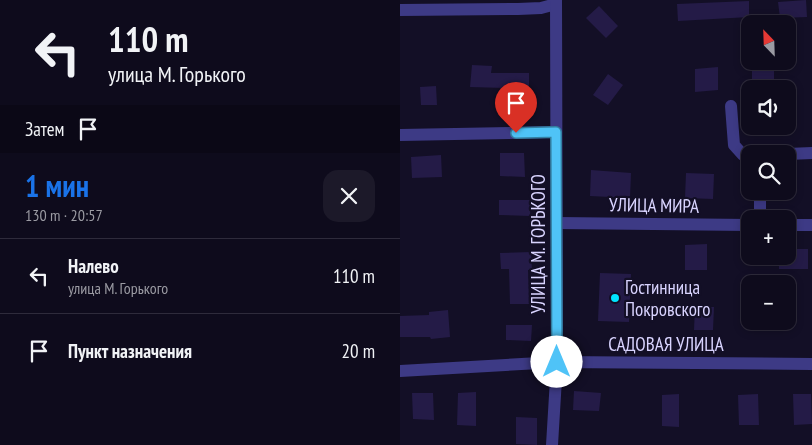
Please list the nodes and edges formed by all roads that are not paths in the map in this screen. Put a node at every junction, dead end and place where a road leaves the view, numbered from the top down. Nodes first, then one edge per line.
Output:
1 (556, 2) edge
2 (400, 10) edge
3 (730, 106) dead end
4 (556, 132) junction
5 (400, 135) edge
6 (741, 153) edge
7 (812, 153) edge
8 (796, 154) edge
9 (557, 223) junction
10 (741, 225) edge
11 (796, 225) edge
12 (812, 225) edge
13 (557, 362) junction
14 (812, 364) edge
15 (400, 371) edge
16 (552, 445) edge

1 - 2 street
1 - 4 street, УЛИЦА М. ГОРЬКОГО
3 - 6 street
4 - 5 street
4 - 9 street, УЛИЦА М. ГОРЬКОГО
7 - 8 street
9 - 10 street, УЛИЦА МИРА
9 - 13 street, УЛИЦА М. ГОРЬКОГО
11 - 12 street
13 - 14 street, САДОВАЯ УЛИЦА
13 - 15 street, САДОВАЯ УЛИЦА
13 - 16 street, УЛИЦА М. ГОРЬКОГО

